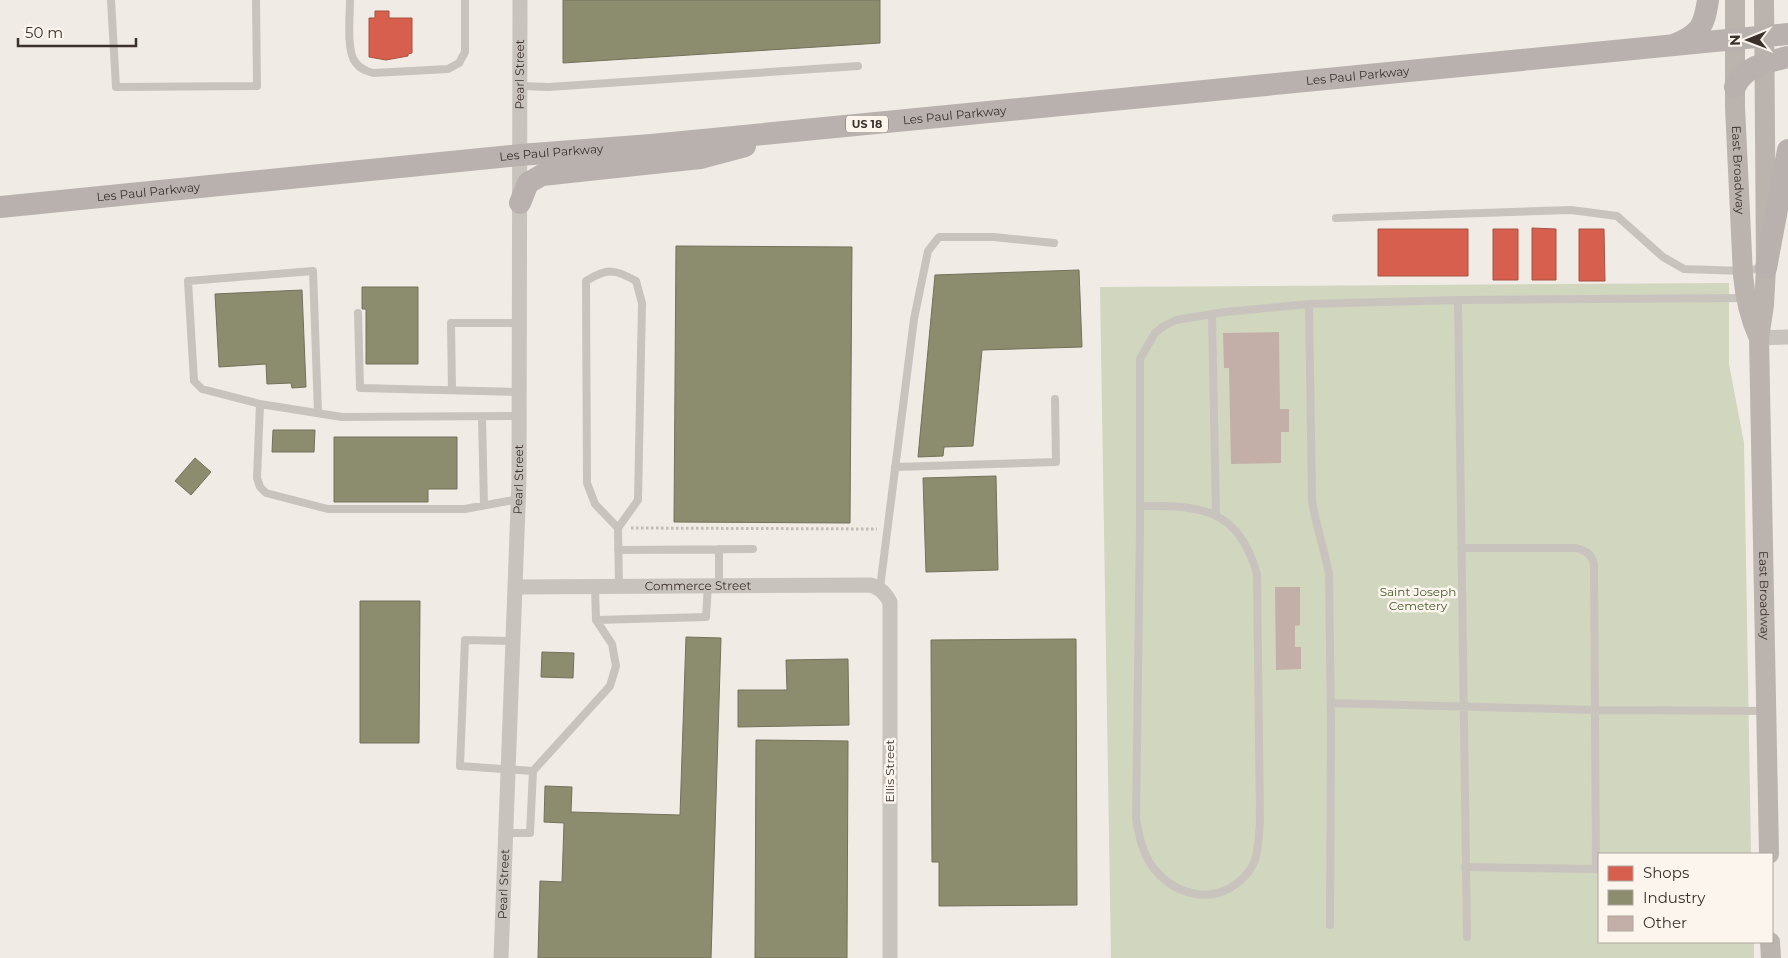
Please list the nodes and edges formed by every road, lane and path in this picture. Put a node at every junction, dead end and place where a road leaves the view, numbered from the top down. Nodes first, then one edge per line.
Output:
1 (111, 0) edge
2 (256, 0) edge
3 (350, 0) edge
4 (465, 0) edge
5 (520, 0) edge
6 (1708, 0) edge
7 (1734, 0) edge
8 (1764, 0) edge
9 (1788, 34) edge
10 (1763, 36) junction
11 (1735, 40) junction
12 (1670, 46) junction
13 (1788, 57) edge
14 (858, 66) dead end
15 (1764, 74) junction
16 (520, 86) junction
17 (1735, 87) junction
18 (806, 130) junction
19 (1788, 150) edge
20 (520, 155) junction
21 (520, 203) junction
22 (0, 207) edge
23 (1336, 218) dead end
24 (1054, 243) dead end
25 (1766, 268) junction
26 (1743, 271) junction
27 (1745, 298) junction
28 (1458, 300) junction
29 (1309, 304) junction
30 (358, 313) dead end
31 (1212, 314) junction
32 (519, 323) junction
33 (1788, 337) edge
34 (1759, 338) junction
35 (452, 390) junction
36 (519, 392) junction
37 (1055, 399) dead end
38 (260, 404) junction
39 (318, 413) junction
40 (519, 416) junction
41 (482, 417) junction
42 (896, 468) junction
43 (519, 499) junction
44 (484, 505) junction
45 (1140, 506) junction
46 (1216, 516) junction
47 (618, 528) junction
48 (863, 529) dead end
49 (1461, 548) junction
50 (719, 549) junction
51 (754, 549) dead end
52 (618, 550) junction
53 (713, 586) junction
54 (516, 587) junction
55 (595, 587) junction
56 (618, 587) junction
57 (880, 588) junction
58 (596, 620) junction
59 (513, 641) junction
60 (1331, 703) junction
61 (1463, 708) junction
62 (1595, 710) junction
63 (1766, 712) junction
64 (508, 770) junction
65 (533, 771) junction
66 (506, 833) junction
67 (1769, 853) edge
68 (1465, 867) junction
69 (1598, 869) edge
70 (1330, 925) dead end
71 (1467, 937) dead end
72 (1770, 943) edge
73 (501, 958) edge
74 (890, 958) edge
75 (1771, 958) edge

1 - 2 lane
3 - 4 lane
5 - 16 street, Pearl Street
6 - 12 main road
7 - 11 main road, East Broadway
8 - 10 main road, East Broadway
9 - 10 main road, Les Paul Parkway / US 18
10 - 11 main road, Les Paul Parkway / US 18
10 - 15 main road, East Broadway
11 - 12 main road, Les Paul Parkway / US 18
11 - 17 main road, East Broadway
12 - 18 main road, Les Paul Parkway / US 18
13 - 15 main road
14 - 16 lane
15 - 17 main road
15 - 25 main road, East Broadway
16 - 20 street, Pearl Street
17 - 26 main road, East Broadway
18 - 20 main road, Les Paul Parkway / US 18
18 - 21 main road
19 - 25 main road
20 - 21 street, Pearl Street
20 - 22 main road, Les Paul Parkway / US 18
21 - 32 street, Pearl Street
23 - 26 lane
24 - 42 lane
25 - 26 lane
25 - 34 main road, East Broadway
26 - 27 main road, East Broadway
27 - 28 lane
27 - 34 main road, East Broadway
28 - 29 lane
28 - 49 lane
29 - 31 lane
29 - 60 lane
30 - 35 lane
31 - 45 lane
31 - 46 lane
32 - 35 lane
32 - 36 street, Pearl Street
33 - 34 street
34 - 63 main road, East Broadway
35 - 36 lane
36 - 40 street, Pearl Street
37 - 42 lane
38 - 39 lane
38 - 39 lane
38 - 44 lane
39 - 41 lane
40 - 41 lane
40 - 43 street, Pearl Street
41 - 44 lane
42 - 57 lane
43 - 44 lane
43 - 54 street, Pearl Street
45 - 46 lane
45 - 46 lane
47 - 47 lane
47 - 48 path
47 - 52 lane
49 - 61 lane
49 - 62 lane
50 - 51 lane
50 - 52 lane
50 - 53 lane
52 - 56 lane
53 - 56 street, Commerce Street
53 - 57 street, Commerce Street
53 - 58 lane
54 - 55 street, Commerce Street
54 - 59 street, Pearl Street
55 - 56 street, Commerce Street
55 - 58 lane
57 - 74 street, Ellis Street
58 - 65 lane
59 - 64 street, Pearl Street
59 - 64 lane
60 - 61 lane
60 - 70 lane
61 - 62 lane
61 - 68 lane
62 - 63 lane
62 - 69 lane
63 - 67 main road, East Broadway
64 - 65 lane
64 - 66 street, Pearl Street
65 - 66 lane
66 - 73 street, Pearl Street
68 - 69 lane
68 - 71 lane
72 - 75 main road

